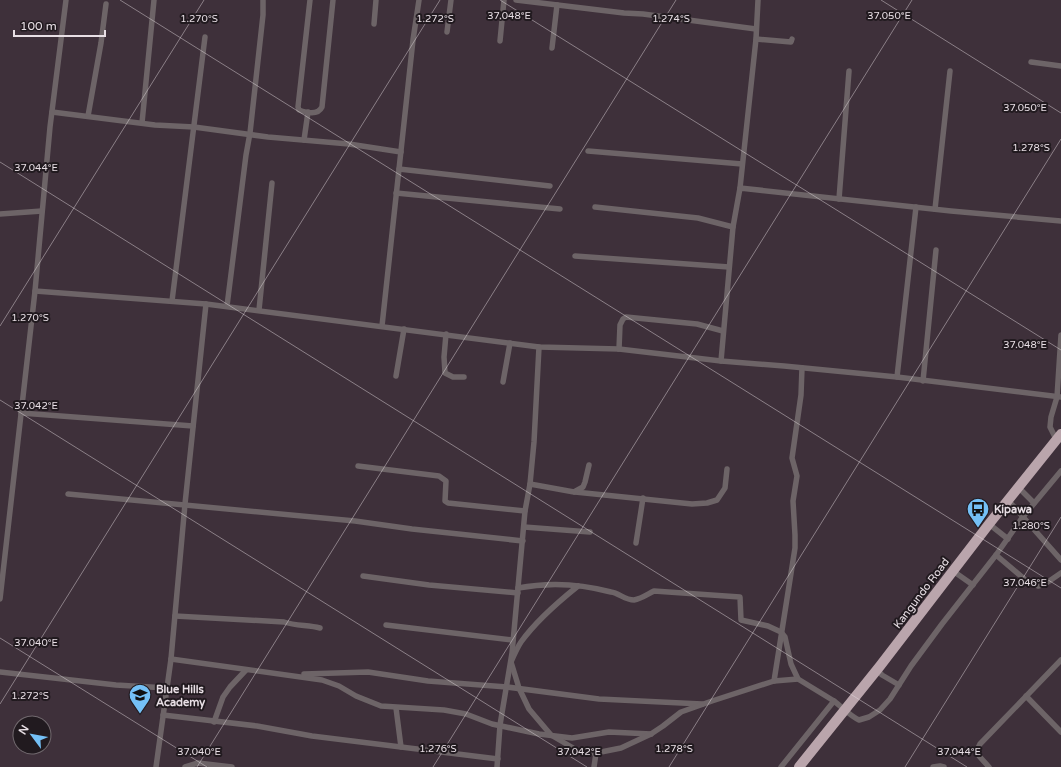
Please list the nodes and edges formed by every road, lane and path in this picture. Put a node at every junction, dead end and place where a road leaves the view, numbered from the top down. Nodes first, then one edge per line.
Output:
1 (66, 0) edge
2 (154, 0) edge
3 (263, 0) edge
4 (310, 0) edge
5 (333, 0) edge
6 (376, 0) edge
7 (419, 0) edge
8 (451, 0) edge
9 (504, 0) edge
10 (516, 0) edge
11 (758, 0) edge
12 (106, 4) dead end
13 (557, 5) junction
14 (374, 24) dead end
15 (756, 29) junction
16 (447, 32) dead end
17 (205, 37) dead end
18 (792, 39) dead end
19 (756, 40) junction
20 (500, 41) dead end
21 (552, 48) dead end
22 (1030, 62) dead end
23 (1061, 66) edge
24 (849, 71) dead end
25 (950, 71) dead end
26 (52, 112) junction
27 (308, 112) junction
28 (88, 116) junction
29 (142, 123) junction
30 (194, 127) junction
31 (250, 133) junction
32 (304, 140) junction
33 (588, 151) dead end
34 (401, 152) junction
35 (742, 164) junction
36 (399, 169) junction
37 (272, 183) dead end
38 (550, 186) dead end
39 (740, 188) junction
40 (396, 193) junction
41 (839, 199) junction
42 (595, 207) dead end
43 (916, 207) junction
44 (560, 209) dead end
45 (935, 209) junction
46 (42, 211) junction
47 (0, 214) edge
48 (1061, 221) edge
49 (733, 227) junction
50 (936, 250) dead end
51 (575, 256) dead end
52 (729, 267) junction
53 (35, 291) junction
54 (172, 301) junction
55 (206, 304) junction
56 (227, 306) junction
57 (259, 310) junction
58 (382, 326) junction
59 (404, 329) junction
60 (723, 331) junction
61 (446, 334) junction
62 (1061, 335) edge
63 (510, 343) junction
64 (539, 347) junction
65 (619, 349) junction
66 (720, 361) junction
67 (802, 368) junction
68 (396, 376) dead end
69 (464, 377) dead end
70 (897, 377) junction
71 (922, 380) junction
72 (503, 382) dead end
73 (1059, 397) edge
74 (21, 413) junction
75 (193, 426) junction
76 (1059, 436) edge
77 (589, 465) dead end
78 (358, 466) dead end
79 (727, 470) dead end
80 (1061, 471) edge
81 (530, 484) junction
82 (1018, 487) junction
83 (574, 492) junction
84 (68, 494) dead end
85 (643, 498) junction
86 (1008, 500) junction
87 (1034, 503) junction
88 (185, 504) junction
89 (525, 511) junction
90 (1022, 518) junction
91 (989, 524) junction
92 (524, 527) junction
93 (590, 532) dead end
94 (1008, 539) junction
95 (524, 541) junction
96 (636, 543) dead end
97 (996, 555) junction
98 (1061, 560) edge
99 (2, 563) edge
100 (953, 571) junction
101 (1061, 573) edge
102 (363, 576) dead end
103 (973, 585) junction
104 (579, 586) junction
105 (518, 590) junction
106 (0, 599) edge
107 (175, 616) junction
108 (386, 625) dead end
109 (320, 628) dead end
110 (781, 632) junction
111 (513, 640) junction
112 (171, 660) junction
113 (1061, 660) edge
114 (511, 662) junction
115 (246, 670) junction
116 (877, 670) junction
117 (0, 672) edge
118 (294, 676) junction
119 (798, 679) junction
120 (774, 681) junction
121 (899, 685) junction
122 (507, 687) junction
123 (167, 688) junction
124 (519, 688) junction
125 (1026, 696) junction
126 (834, 701) junction
127 (702, 704) junction
128 (396, 708) junction
129 (845, 709) junction
130 (163, 715) junction
131 (214, 722) junction
132 (500, 725) junction
133 (1061, 732) edge
134 (651, 734) junction
135 (551, 735) junction
136 (400, 746) junction
137 (596, 753) junction
138 (498, 759) junction
139 (987, 765) edge
140 (156, 767) edge
141 (185, 767) edge
142 (232, 767) edge
143 (497, 767) edge
144 (594, 767) edge
145 (781, 767) edge
146 (799, 767) edge
147 (933, 767) edge
148 (944, 767) edge
149 (980, 767) edge

1 - 26 street
2 - 29 street
3 - 31 street
4 - 27 street
5 - 27 street
6 - 14 street
7 - 34 street
8 - 16 street
9 - 20 street
10 - 13 street
11 - 15 street
12 - 28 street
13 - 15 street
13 - 21 street
15 - 19 street
17 - 30 street
18 - 19 street
19 - 35 street
22 - 23 street
24 - 41 street
25 - 45 street
26 - 28 street
26 - 46 street
27 - 32 street
28 - 29 street
29 - 30 street
30 - 31 street
30 - 54 street
31 - 32 street
31 - 56 street
32 - 34 street
33 - 35 street
34 - 36 street
35 - 39 street
36 - 38 street
36 - 40 street
37 - 57 street
39 - 41 street
39 - 49 street
40 - 44 street
40 - 58 street
41 - 43 street
42 - 49 street
43 - 45 street
43 - 70 street
45 - 48 street
46 - 47 street
46 - 53 street
49 - 52 street
50 - 71 street
51 - 52 street
52 - 60 street
53 - 54 street
53 - 74 street
54 - 55 street
55 - 56 street
55 - 75 street
56 - 57 street
57 - 58 street
58 - 59 street
59 - 61 street
59 - 68 street
60 - 65 street
60 - 66 street
61 - 63 street
61 - 69 street
62 - 73 street
63 - 64 street
63 - 72 street
64 - 65 street
64 - 81 street
65 - 66 street
66 - 67 street
67 - 70 street
67 - 110 street
70 - 71 street
71 - 73 street
73 - 76 street
74 - 75 street
74 - 99 street
75 - 88 street
76 - 82 highway, Kangundo Road
77 - 83 street
78 - 89 street
79 - 85 street
80 - 87 street
81 - 83 street
81 - 89 street
82 - 86 highway, Kangundo Road
82 - 87 street
83 - 85 street
84 - 88 street
85 - 96 street
86 - 90 street
86 - 91 highway, Kangundo Road
87 - 90 street
88 - 95 street
88 - 107 street
89 - 92 street
90 - 94 street
90 - 98 street
91 - 94 street
91 - 100 highway, Kangundo Road
92 - 93 street
92 - 95 street
94 - 97 street
95 - 105 street
97 - 101 street
97 - 103 street
99 - 106 street
100 - 103 street
100 - 116 highway, Kangundo Road
102 - 105 street
103 - 121 street
104 - 105 street
104 - 110 street
104 - 114 street
105 - 111 street
107 - 109 street
107 - 112 street
108 - 111 street
110 - 119 street
110 - 120 street
111 - 114 street
112 - 115 street
112 - 123 street
113 - 125 street
114 - 122 street
114 - 124 street
115 - 118 street
115 - 131 street
116 - 121 street
116 - 129 highway, Kangundo Road
117 - 123 street
118 - 122 street
118 - 128 street
119 - 120 street
119 - 126 street
120 - 127 street
121 - 129 street
122 - 124 street
122 - 132 street
123 - 130 street
124 - 127 street
124 - 135 street
125 - 133 street
125 - 139 street
126 - 129 street
126 - 145 street
127 - 134 street
128 - 132 street
128 - 136 street
129 - 146 highway, Kangundo Road
130 - 131 street
130 - 140 street
131 - 136 street
132 - 135 street
132 - 138 street
134 - 135 street
134 - 137 street
135 - 137 street
136 - 138 street
137 - 144 street
138 - 143 street
139 - 149 street
141 - 142 street
147 - 148 street

